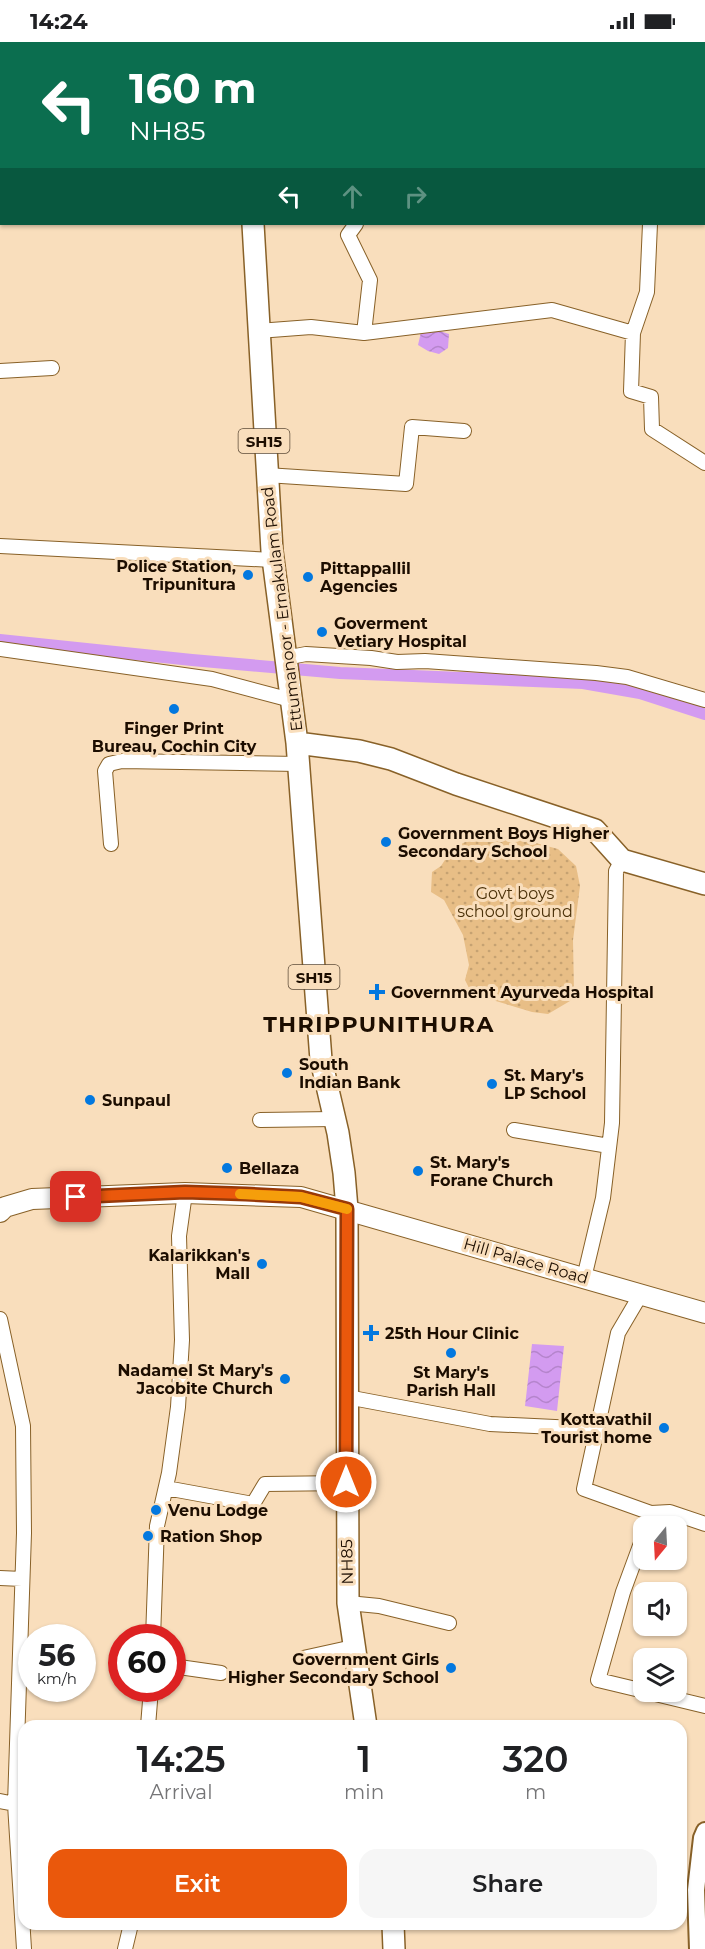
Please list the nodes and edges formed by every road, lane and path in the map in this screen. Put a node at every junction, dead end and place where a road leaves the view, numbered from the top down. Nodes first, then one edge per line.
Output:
1 (254, 225) edge
2 (355, 225) edge
3 (650, 225) edge
4 (258, 331) junction
5 (364, 333) junction
6 (633, 333) junction
7 (52, 368) dead end
8 (0, 371) edge
9 (464, 431) dead end
10 (705, 463) edge
11 (266, 476) junction
12 (0, 546) edge
13 (273, 560) junction
14 (0, 649) edge
15 (285, 658) junction
16 (290, 692) junction
17 (705, 700) edge
18 (298, 754) junction
19 (111, 844) dead end
20 (622, 860) junction
21 (705, 884) edge
22 (334, 1119) junction
23 (260, 1120) dead end
24 (514, 1130) dead end
25 (609, 1146) junction
26 (185, 1192) junction
27 (347, 1209) junction
28 (0, 1212) edge
29 (584, 1278) junction
30 (641, 1294) junction
31 (705, 1313) edge
32 (0, 1319) edge
33 (346, 1397) junction
34 (597, 1429) junction
35 (346, 1482) junction
36 (166, 1488) junction
37 (651, 1513) junction
38 (650, 1516) edge
39 (705, 1524) edge
40 (633, 1566) edge
41 (0, 1578) edge
42 (22, 1579) junction
43 (348, 1603) junction
44 (448, 1623) dead end
45 (154, 1624) edge
46 (353, 1647) junction
47 (303, 1658) dead end
48 (186, 1668) edge
49 (221, 1673) dead end
50 (633, 1688) edge
51 (149, 1702) edge
52 (687, 1702) edge
53 (705, 1707) edge
54 (148, 1720) edge
55 (365, 1720) edge
56 (0, 1801) edge
57 (15, 1804) junction
58 (705, 1831) edge
59 (18, 1852) edge
60 (23, 1930) edge
61 (130, 1930) edge
62 (393, 1930) edge
63 (700, 1946) edge
64 (24, 1949) edge
65 (125, 1949) edge
66 (394, 1949) edge

1 - 4 main road, Ettumanoor - Ernakulam Road / SH15
2 - 5 street
3 - 6 street
4 - 5 street
4 - 11 main road, Ettumanoor - Ernakulam Road / SH15
5 - 6 street
6 - 10 street
7 - 8 street
9 - 11 street
11 - 13 main road, Ettumanoor - Ernakulam Road / SH15
12 - 13 street
13 - 15 main road, Ettumanoor - Ernakulam Road / SH15
14 - 16 street
15 - 16 main road, Ettumanoor - Ernakulam Road / SH15
15 - 17 street
16 - 18 main road, Ettumanoor - Ernakulam Road / SH15
18 - 19 street
18 - 20 main road, Ettumanoor - Ernakulam Road
18 - 22 main road, Ettumanoor - Ernakulam Road / SH15
20 - 21 main road
20 - 25 street
22 - 23 street
22 - 27 main road, Ettumanoor - Ernakulam Road / SH15
24 - 25 street
25 - 29 street
26 - 27 main road
26 - 28 main road
26 - 36 street
27 - 29 main road, Hill Palace Road
27 - 33 main road, NH85 / NH85
29 - 30 main road, Hill Palace Road
30 - 31 main road, Hill Palace Road
30 - 34 street
32 - 42 street
33 - 34 street
33 - 35 main road, NH85 / NH85
34 - 37 street
35 - 36 street
35 - 43 main road, NH85 / NH85
36 - 45 street
37 - 38 street
37 - 39 street
40 - 50 street
41 - 42 street
42 - 57 street
43 - 44 street
43 - 46 main road, NH85 / NH85
46 - 47 street
46 - 55 main road, NH85 / NH85
48 - 49 street
51 - 54 street
52 - 53 street
56 - 57 street
57 - 59 street
58 - 63 street
60 - 64 street
61 - 65 street
62 - 66 main road

